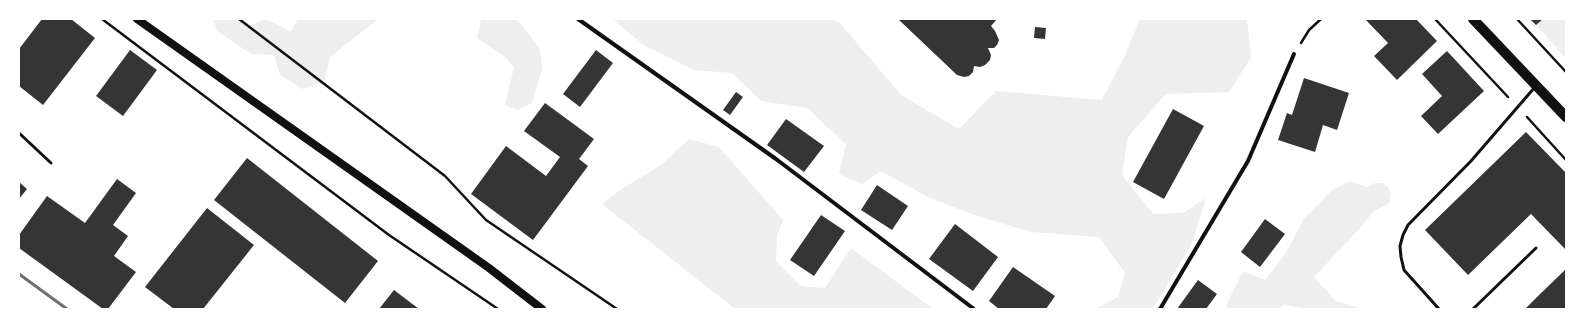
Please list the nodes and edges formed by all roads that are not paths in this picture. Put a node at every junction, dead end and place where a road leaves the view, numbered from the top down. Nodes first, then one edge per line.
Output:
1 (137, 19) edge
2 (578, 19) edge
3 (1473, 19) edge
4 (1294, 54) road end
5 (1536, 86) junction
6 (1566, 117) edge
7 (19, 133) edge
8 (52, 163) dead end
9 (1536, 248) dead end
10 (542, 309) edge
11 (974, 309) edge
12 (1160, 309) edge
13 (1439, 309) edge
14 (1473, 309) edge

1 - 10 main road
2 - 11 street
3 - 5 main road
4 - 12 street
5 - 6 main road
5 - 13 lane
7 - 8 lane
9 - 14 lane

